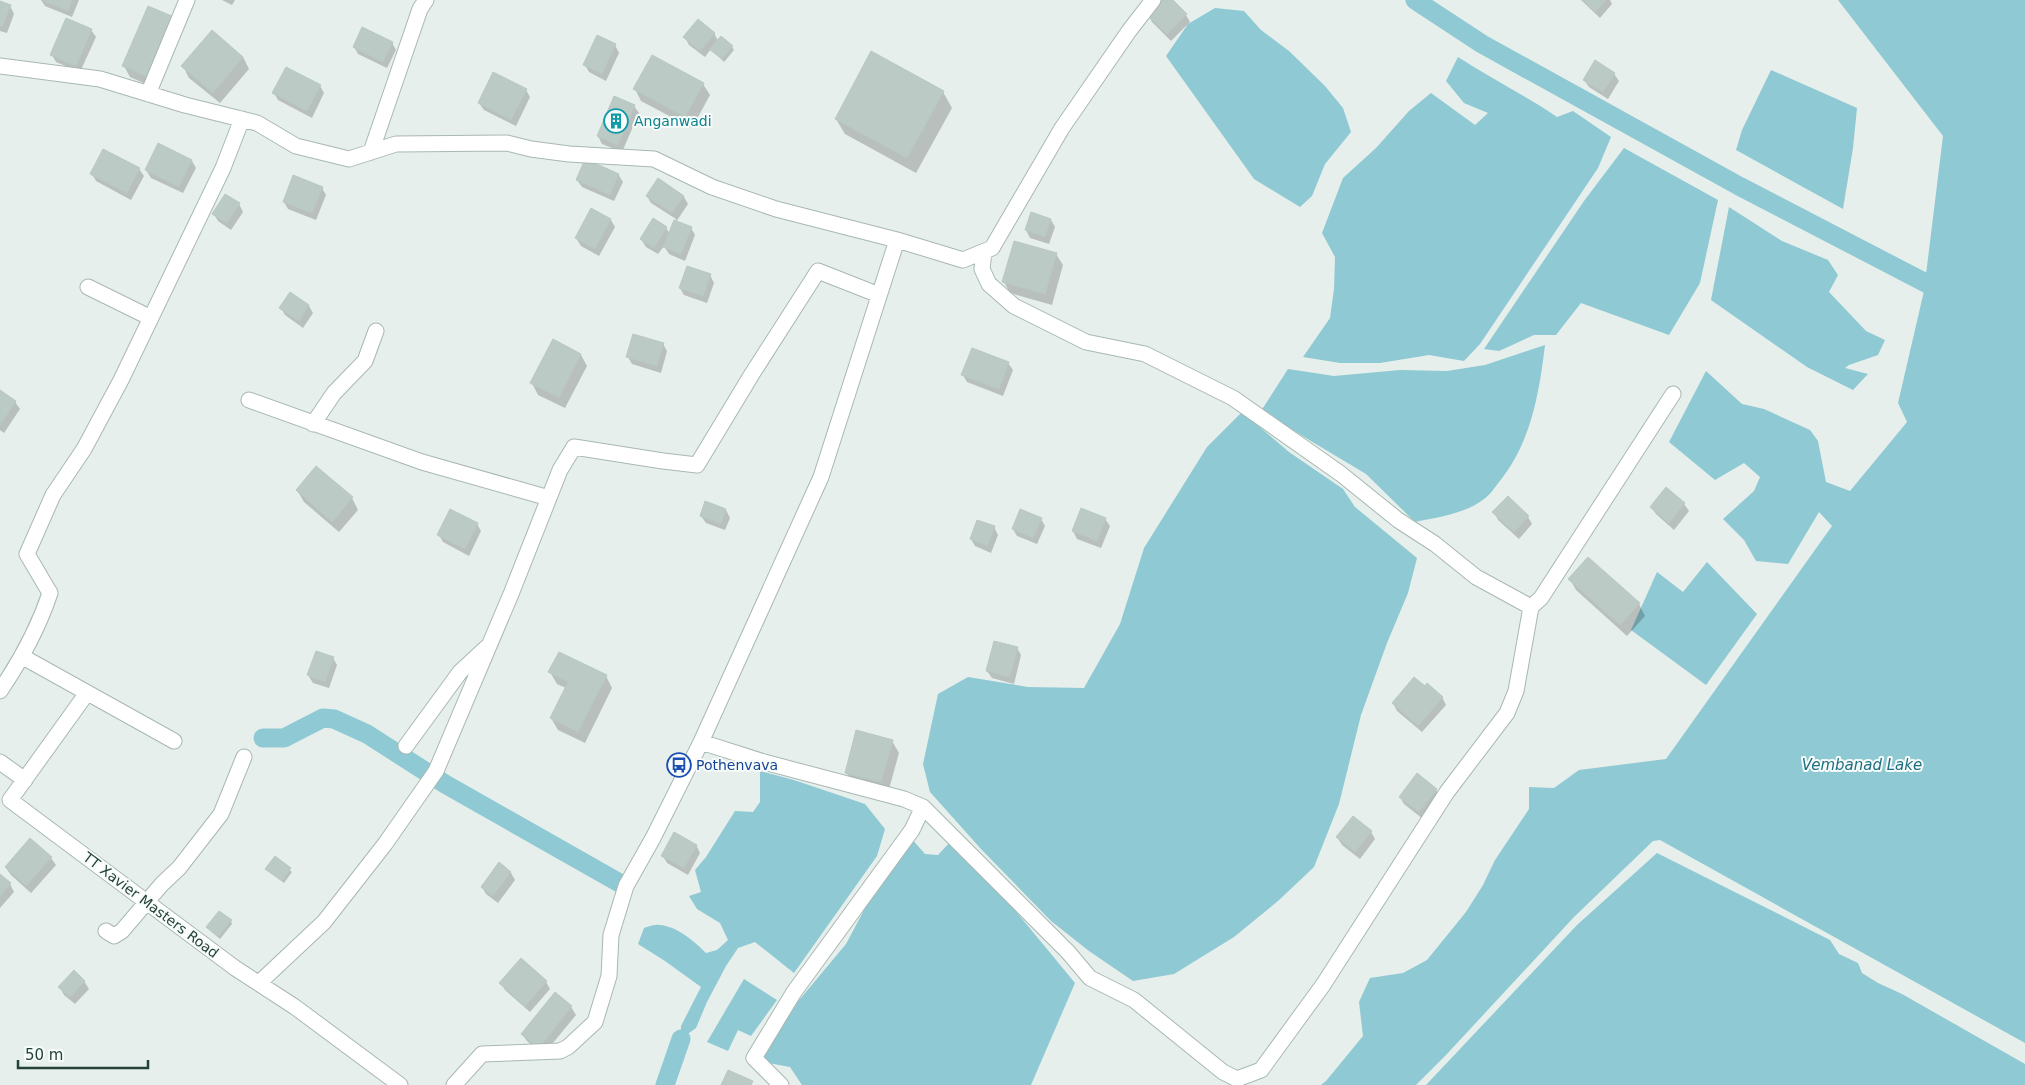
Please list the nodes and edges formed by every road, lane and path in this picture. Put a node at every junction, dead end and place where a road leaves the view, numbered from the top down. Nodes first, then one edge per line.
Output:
1 (187, 0) edge
2 (426, 0) edge
3 (1153, 0) edge
4 (0, 66) edge
5 (148, 94) junction
6 (242, 119) junction
7 (371, 152) junction
8 (897, 240) junction
9 (984, 252) junction
10 (88, 287) dead end
11 (879, 295) junction
12 (151, 318) junction
13 (376, 331) dead end
14 (1673, 394) dead end
15 (249, 400) dead end
16 (313, 424) junction
17 (549, 498) junction
18 (1531, 607) junction
19 (490, 644) junction
20 (23, 657) junction
21 (0, 691) edge
22 (87, 693) junction
23 (174, 741) dead end
24 (701, 742) junction
25 (406, 746) dead end
26 (244, 757) dead end
27 (0, 762) edge
28 (25, 780) junction
29 (923, 807) junction
30 (146, 901) junction
31 (106, 931) dead end
32 (259, 983) junction
33 (400, 1085) edge
34 (454, 1085) edge
35 (781, 1085) edge

1 - 5 street
2 - 7 street
3 - 9 street
4 - 5 street
5 - 6 street
6 - 7 street
6 - 12 street
7 - 8 street
8 - 9 street
8 - 11 street
9 - 18 street
10 - 12 street
11 - 17 street
11 - 24 street
12 - 20 street
13 - 16 street
14 - 18 street
15 - 16 street
16 - 17 street
17 - 19 street
18 - 29 street
19 - 25 street
19 - 32 street
20 - 21 street
20 - 22 street
22 - 23 street
22 - 28 street, TT Xavier Masters Road
24 - 29 street
24 - 34 street
26 - 30 street
27 - 28 street
28 - 30 street, TT Xavier Masters Road
29 - 35 street
30 - 31 street
30 - 32 street, TT Xavier Masters Road
32 - 33 street, TT Xavier Masters Road

